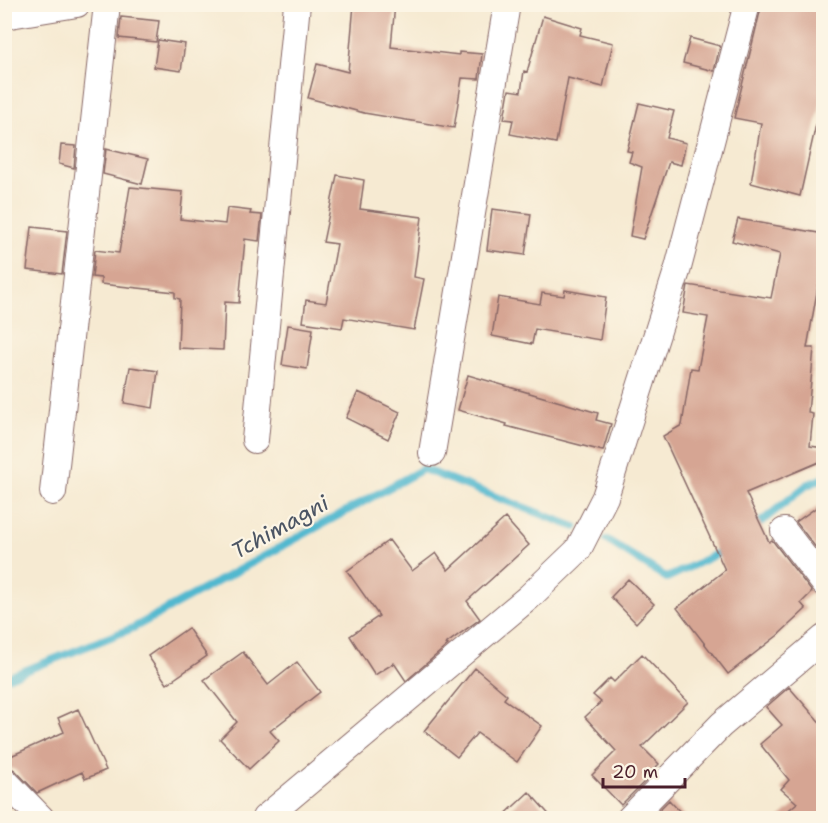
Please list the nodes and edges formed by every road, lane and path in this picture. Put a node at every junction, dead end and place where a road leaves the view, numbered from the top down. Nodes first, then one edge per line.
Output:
1 (78, 4) edge
2 (107, 4) edge
3 (297, 4) edge
4 (507, 4) edge
5 (747, 4) edge
6 (4, 16) edge
7 (255, 440) dead end
8 (432, 453) dead end
9 (53, 492) dead end
10 (784, 531) dead end
11 (824, 583) edge
12 (824, 638) edge
13 (4, 780) edge
14 (41, 819) edge
15 (265, 819) edge
16 (630, 819) edge

1 - 6 street
2 - 9 street
3 - 7 street
4 - 8 street
5 - 15 street
10 - 11 street
12 - 16 street
13 - 14 street

